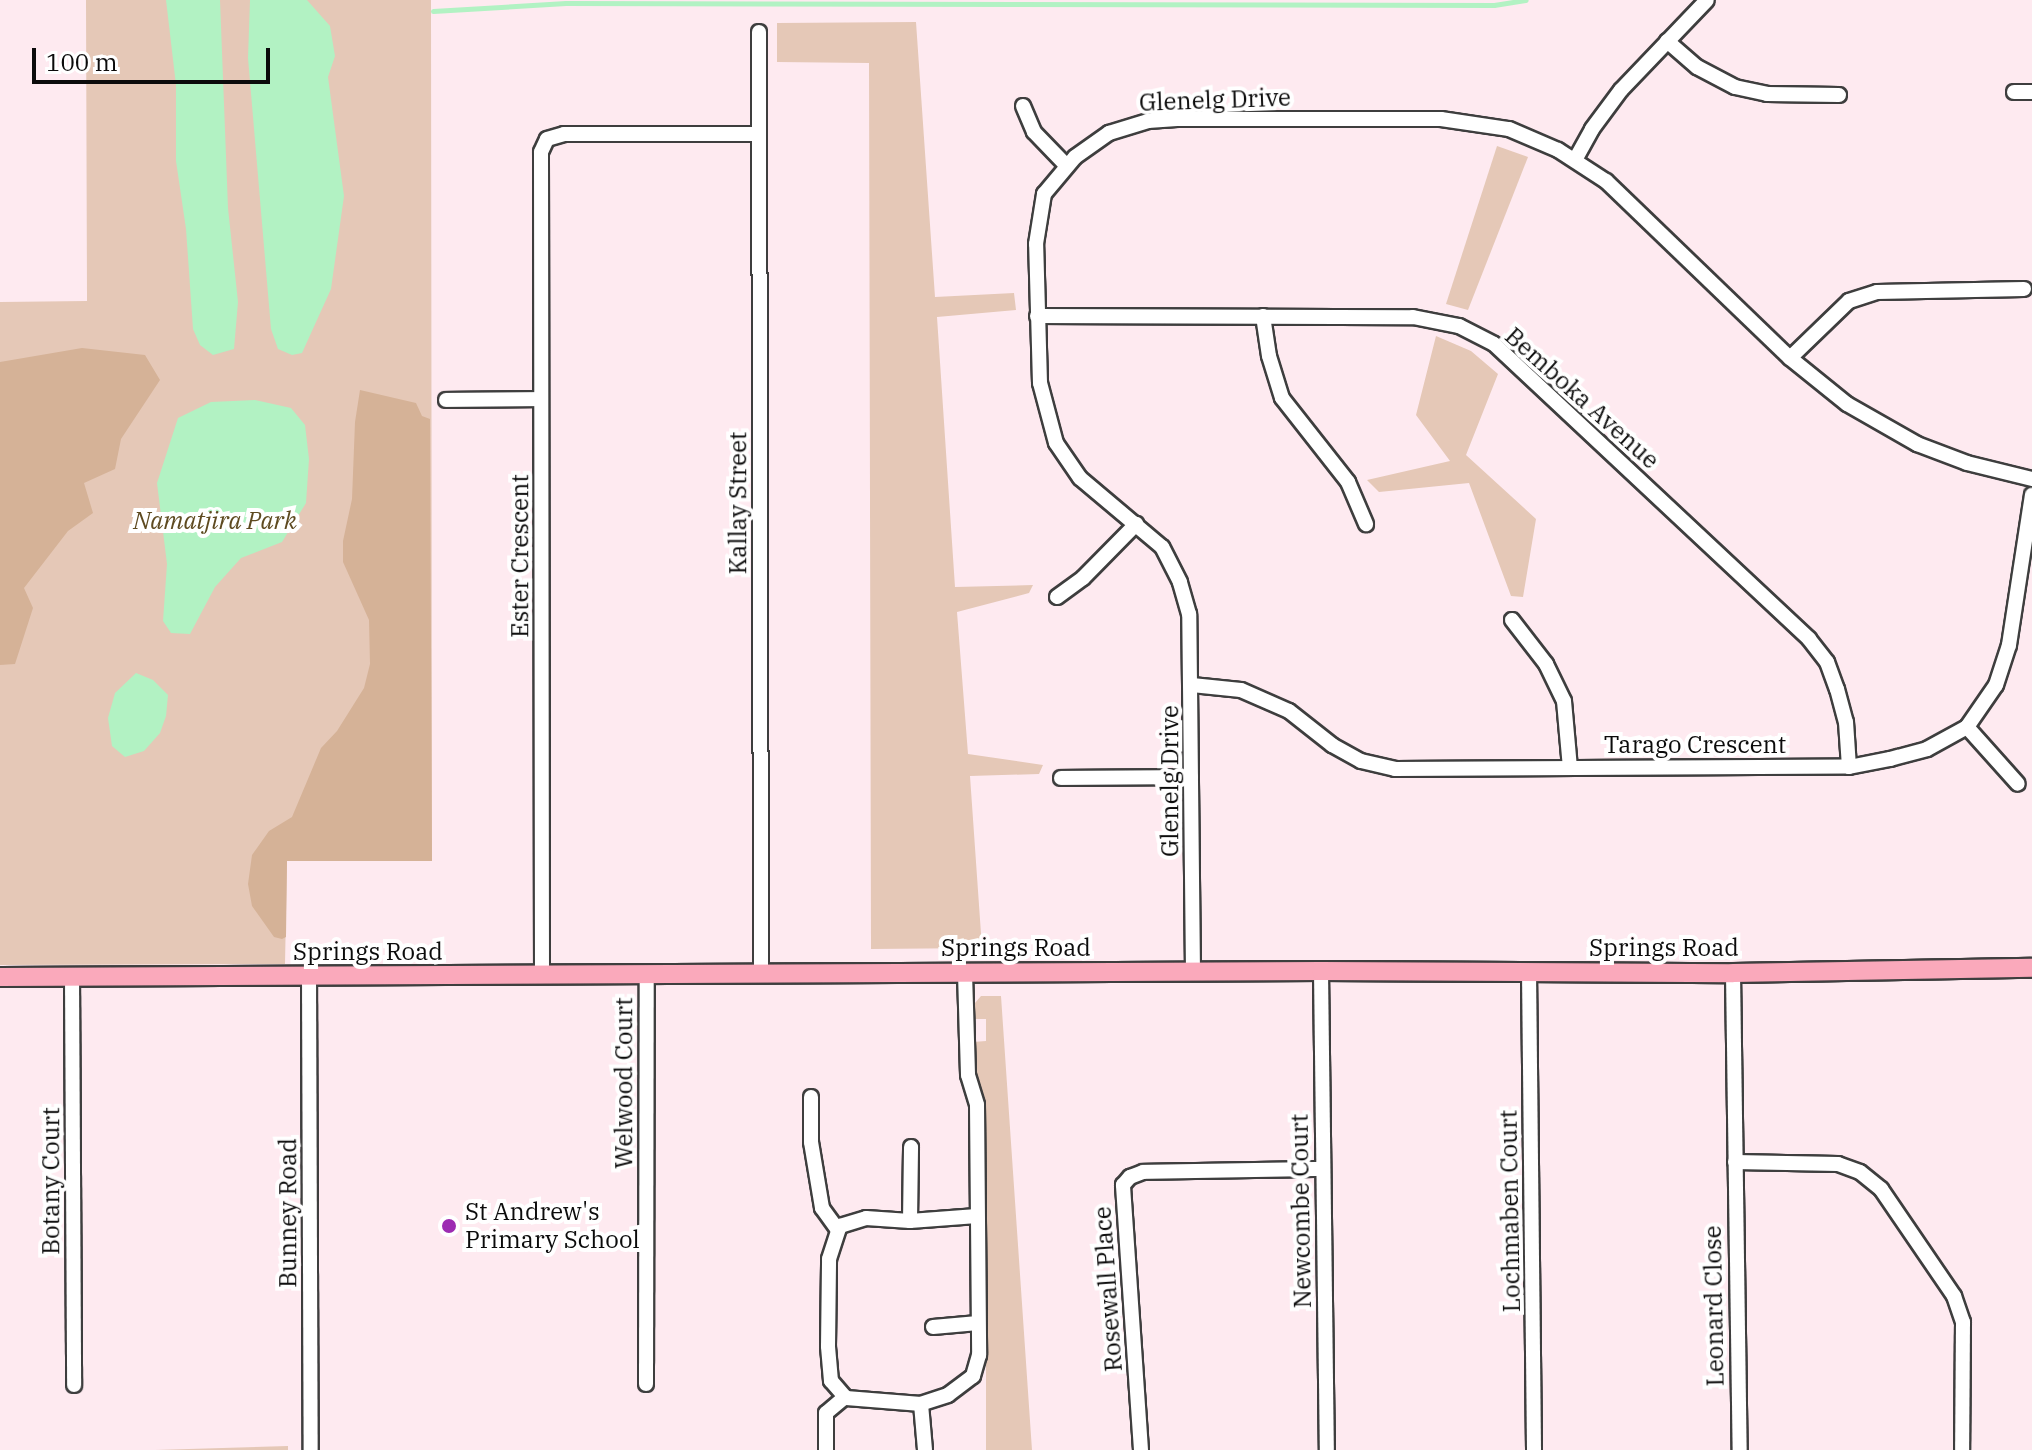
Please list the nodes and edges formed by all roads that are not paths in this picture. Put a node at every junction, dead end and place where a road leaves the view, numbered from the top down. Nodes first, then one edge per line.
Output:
1 (1707, 0) edge
2 (759, 32) dead end
3 (1667, 41) junction
4 (2014, 92) dead end
5 (2032, 92) edge
6 (1839, 95) dead end
7 (1023, 106) dead end
8 (536, 129) dead end
9 (759, 134) junction
10 (547, 139) junction
11 (1575, 160) junction
12 (1066, 165) junction
13 (2024, 289) dead end
14 (1037, 316) junction
15 (1263, 316) junction
16 (1790, 358) junction
17 (541, 399) junction
18 (446, 400) dead end
19 (2032, 479) edge
20 (2032, 495) edge
21 (1136, 524) junction
22 (1366, 524) dead end
23 (1057, 597) dead end
24 (1512, 620) dead end
25 (1192, 685) junction
26 (1967, 727) junction
27 (1849, 767) junction
28 (1570, 768) junction
29 (1191, 777) junction
30 (1061, 778) dead end
31 (2018, 784) dead end
32 (2032, 968) edge
33 (1321, 971) junction
34 (1529, 971) junction
35 (1193, 972) junction
36 (761, 973) junction
37 (965, 973) junction
38 (1733, 973) junction
39 (647, 974) junction
40 (542, 975) junction
41 (309, 976) junction
42 (0, 977) edge
43 (72, 977) junction
44 (811, 1097) dead end
45 (911, 1147) dead end
46 (1735, 1162) junction
47 (1322, 1169) junction
48 (977, 1216) junction
49 (910, 1221) junction
50 (838, 1230) junction
51 (978, 1323) junction
52 (933, 1327) dead end
53 (646, 1384) dead end
54 (74, 1385) dead end
55 (845, 1397) junction
56 (921, 1404) junction
57 (311, 1450) edge
58 (826, 1450) edge
59 (925, 1450) edge
60 (1141, 1450) edge
61 (1327, 1450) edge
62 (1534, 1450) edge
63 (1740, 1450) edge
64 (1962, 1450) edge

1 - 3 street
2 - 9 street, Kallay Street
3 - 6 street
3 - 11 street
4 - 5 street
7 - 12 street
8 - 10 street
9 - 10 street
9 - 36 street, Kallay Street
10 - 17 street, Ester Crescent
11 - 12 street, Glenelg Drive
11 - 16 street, Glenelg Drive
12 - 14 street, Glenelg Drive
13 - 16 street
14 - 15 street, Bemboka Avenue
14 - 21 street, Glenelg Drive
15 - 22 street
15 - 27 street, Bemboka Avenue
16 - 19 street, Glenelg Drive
17 - 18 street
17 - 40 street, Ester Crescent
20 - 26 street, Tarago Crescent
21 - 23 street
21 - 25 street, Glenelg Drive
24 - 28 street
25 - 28 street, Tarago Crescent
25 - 29 street, Glenelg Drive
26 - 27 street, Tarago Crescent
26 - 31 street
27 - 28 street, Tarago Crescent
29 - 30 street
29 - 35 street, Glenelg Drive
32 - 38 main road, Springs Road
33 - 34 main road, Springs Road
33 - 35 main road, Springs Road
33 - 47 street, Newcombe Court
34 - 38 main road, Springs Road
34 - 62 street, Lochmaben Court
35 - 37 main road, Springs Road
36 - 37 main road, Springs Road
36 - 39 main road, Springs Road
37 - 48 street
38 - 46 street, Leonard Close
39 - 40 main road, Springs Road
39 - 53 street, Welwood Court
40 - 41 main road, Springs Road
41 - 43 main road, Springs Road
41 - 57 street, Bunney Road
42 - 43 main road, Springs Road
43 - 54 street, Botany Court
44 - 50 street
45 - 49 street
46 - 63 street, Leonard Close
46 - 64 street
47 - 60 street, Rosewall Place
47 - 61 street, Newcombe Court
48 - 49 street
48 - 51 street
49 - 50 street
50 - 55 street
51 - 52 street
51 - 56 street
55 - 56 street
55 - 58 street
56 - 59 street

